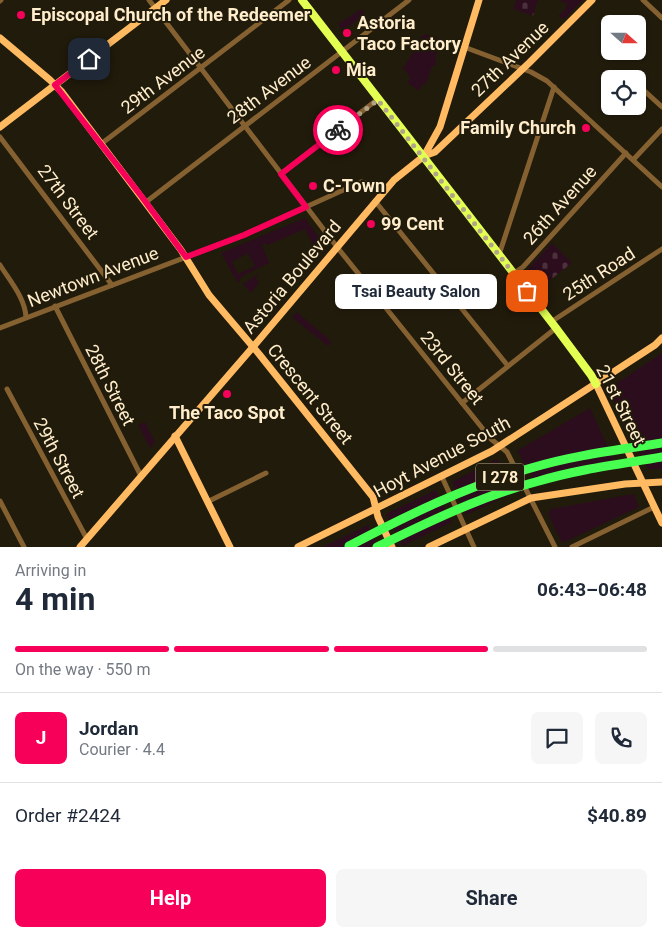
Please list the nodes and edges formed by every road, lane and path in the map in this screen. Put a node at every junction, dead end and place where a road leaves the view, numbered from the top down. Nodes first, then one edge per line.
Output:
1 (149, 0) edge
2 (166, 0) edge
3 (289, 0) edge
4 (302, 0) edge
5 (409, 0) edge
6 (479, 0) edge
7 (592, 0) edge
8 (643, 0) edge
9 (156, 8) junction
10 (662, 18) edge
11 (0, 38) edge
12 (464, 48) junction
13 (342, 52) junction
14 (201, 68) junction
15 (522, 69) junction
16 (55, 85) junction
17 (554, 87) junction
18 (646, 92) edge
19 (378, 100) junction
20 (662, 107) edge
21 (244, 126) junction
22 (0, 127) edge
23 (662, 129) edge
24 (0, 137) edge
25 (101, 144) junction
26 (626, 153) junction
27 (424, 156) junction
28 (633, 160) junction
29 (281, 174) junction
30 (662, 187) edge
31 (386, 189) junction
32 (376, 201) junction
33 (146, 202) junction
34 (306, 207) junction
35 (337, 247) junction
36 (662, 248) edge
37 (499, 255) junction
38 (186, 257) junction
39 (0, 265) edge
40 (514, 273) junction
41 (112, 285) junction
42 (55, 306) junction
43 (26, 317) junction
44 (553, 325) junction
45 (0, 328) edge
46 (662, 338) edge
47 (658, 344) edge
48 (253, 347) junction
49 (508, 366) junction
50 (596, 384) junction
51 (7, 389) dead end
52 (462, 403) junction
53 (175, 436) junction
54 (662, 443) edge
55 (500, 446) junction
56 (662, 458) edge
57 (266, 473) dead end
58 (141, 476) junction
59 (442, 477) junction
60 (662, 482) edge
61 (642, 483) junction
62 (531, 498) junction
63 (0, 501) edge
64 (208, 502) junction
65 (654, 507) junction
66 (376, 508) junction
67 (662, 523) edge
68 (465, 529) junction
69 (87, 540) junction
70 (310, 544) edge
71 (349, 546) edge
72 (24, 547) edge
73 (80, 547) edge
74 (230, 547) edge
75 (298, 547) edge
76 (377, 547) edge
77 (392, 547) edge
78 (429, 547) edge
79 (474, 547) edge
80 (554, 547) edge
81 (572, 547) edge

1 - 9 street, 23rd Street
2 - 9 main road
3 - 14 street, 29th Avenue
4 - 13 main road, 21st Street
5 - 13 street, 28th Avenue
6 - 12 main road, Astoria Boulevard
7 - 15 main road, 27th Avenue
8 - 10 street
9 - 14 street, 23rd Street
9 - 16 main road
11 - 16 main road, Crescent Street
12 - 15 street
12 - 27 main road, Astoria Boulevard
13 - 19 main road, 21st Street
13 - 21 street, 28th Avenue
14 - 21 street, 23rd Street
14 - 25 street, 29th Avenue
15 - 17 street
15 - 27 main road, 27th Avenue
16 - 22 main road
16 - 25 main road, Crescent Street
17 - 26 street
17 - 37 street
18 - 20 street
19 - 27 main road, 21st Street
19 - 29 street
21 - 29 street, 23rd Street
21 - 33 street, 28th Avenue
23 - 28 street
24 - 41 street, 27th Street
25 - 33 main road, Crescent Street
26 - 28 street
26 - 40 street, 26th Avenue
27 - 31 main road, Astoria Boulevard
27 - 37 main road, 21st Street
28 - 30 street
29 - 34 street, 23rd Street
31 - 32 main road, Astoria Boulevard
31 - 34 street, Newtown Avenue
32 - 35 main road, Astoria Boulevard
32 - 49 street
33 - 38 main road, Crescent Street
34 - 35 street, 23rd Street
34 - 38 street, Newtown Avenue
35 - 48 main road, Astoria Boulevard
35 - 52 street, 23rd Street
36 - 44 street, 25th Road
37 - 40 main road, 21st Street
38 - 41 street, Newtown Avenue
38 - 48 main road, Crescent Street
39 - 43 street
40 - 44 main road, 21st Street
41 - 42 street, Newtown Avenue
42 - 43 street, Newtown Avenue
42 - 58 street, 28th Street
43 - 45 street, Newtown Avenue
44 - 49 street, 25th Road
44 - 50 main road, 21st Street
46 - 47 main road, Hoyt Avenue South
47 - 50 main road, Hoyt Avenue South
48 - 53 main road, Astoria Boulevard
48 - 66 main road, Crescent Street
49 - 52 street, 25th Road
50 - 55 main road, Hoyt Avenue South
50 - 61 main road, 21st Street
51 - 69 street, 29th Street
52 - 55 street, 23rd Street
53 - 58 main road, Astoria Boulevard
53 - 64 main road
54 - 71 highway, I 278, bridge
55 - 59 main road, Hoyt Avenue South
55 - 62 street, 23rd Street
56 - 76 highway, I 278, bridge
57 - 64 street
58 - 69 main road, Astoria Boulevard
59 - 66 main road, Hoyt Avenue South
59 - 68 street
60 - 61 main road
61 - 62 main road
61 - 65 main road, 21st Street
62 - 68 main road
62 - 80 street, 23rd Street
63 - 72 street
64 - 74 main road
65 - 67 main road, 21st Street
65 - 81 street
66 - 70 main road, Hoyt Avenue South
66 - 77 main road, Crescent Street
68 - 78 main road
68 - 79 street
69 - 73 main road, Astoria Boulevard
70 - 75 main road, Hoyt Avenue South

